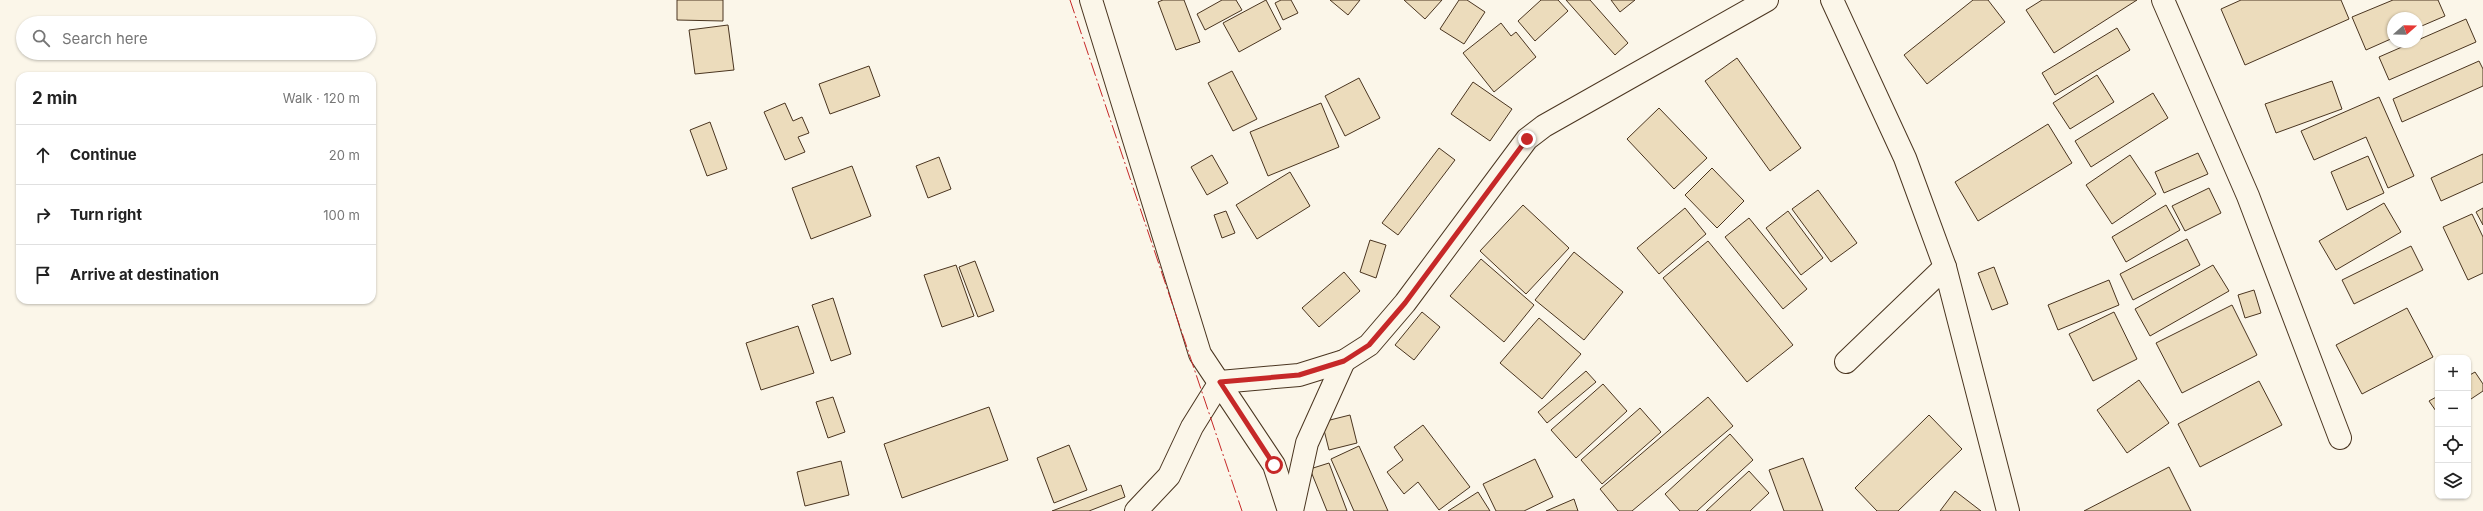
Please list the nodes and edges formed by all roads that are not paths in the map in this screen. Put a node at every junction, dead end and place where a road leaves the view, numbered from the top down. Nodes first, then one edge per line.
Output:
1 (1091, 0) edge
2 (1767, 0) edge
3 (1832, 0) edge
4 (2163, 0) edge
5 (1945, 267) junction
6 (1344, 361) junction
7 (1846, 362) dead end
8 (1220, 382) junction
9 (2340, 438) dead end
10 (1136, 511) edge
11 (1291, 511) edge
12 (2008, 511) edge

1 - 8 street
2 - 6 street
3 - 5 street
4 - 9 street
5 - 7 street
5 - 12 street
6 - 8 street
6 - 11 street
8 - 10 street
8 - 11 street

